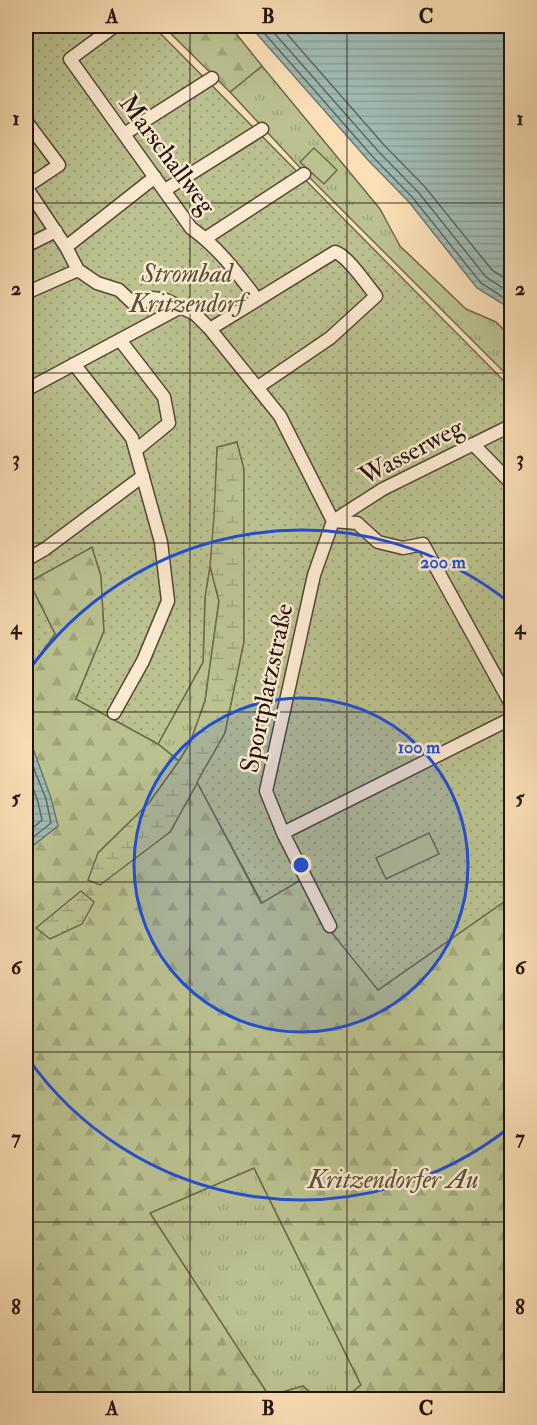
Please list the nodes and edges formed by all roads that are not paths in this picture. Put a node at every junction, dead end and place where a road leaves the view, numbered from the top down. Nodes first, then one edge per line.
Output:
1 (115, 26) edge
2 (212, 78) dead end
3 (26, 121) edge
4 (262, 129) dead end
5 (124, 134) junction
6 (304, 174) dead end
7 (155, 177) junction
8 (26, 187) edge
9 (165, 190) junction
10 (56, 231) junction
11 (206, 238) junction
12 (26, 246) edge
13 (66, 247) junction
14 (78, 270) junction
15 (26, 293) edge
16 (257, 299) junction
17 (181, 307) junction
18 (210, 329) junction
19 (120, 340) junction
20 (74, 364) junction
21 (258, 387) junction
22 (26, 390) edge
23 (512, 424) edge
24 (473, 444) junction
25 (136, 450) junction
26 (143, 476) junction
27 (512, 484) edge
28 (333, 520) junction
29 (26, 560) edge
30 (512, 706) edge
31 (114, 713) dead end
32 (512, 718) edge
33 (283, 832) junction
34 (330, 926) dead end

1 - 5 street, Marschallweg
2 - 5 street
3 - 8 street
4 - 9 street
5 - 7 street, Marschallweg
6 - 11 street
7 - 9 street, Marschallweg
7 - 13 street
8 - 10 street
9 - 11 street, Marschallweg
10 - 12 street
10 - 13 street
11 - 16 street, Marschallweg
13 - 14 street
14 - 15 street
14 - 17 street
16 - 18 street
16 - 21 street
17 - 18 street
17 - 19 street
18 - 21 street
19 - 20 street
19 - 25 street
20 - 22 street
20 - 25 street
21 - 28 street
23 - 24 street, Wasserweg
24 - 27 street
24 - 28 street, Wasserweg
25 - 26 street
26 - 29 street
26 - 31 street
28 - 30 street
28 - 33 street, Sportplatzstraße
32 - 33 street
33 - 34 street, Sportplatzstraße

